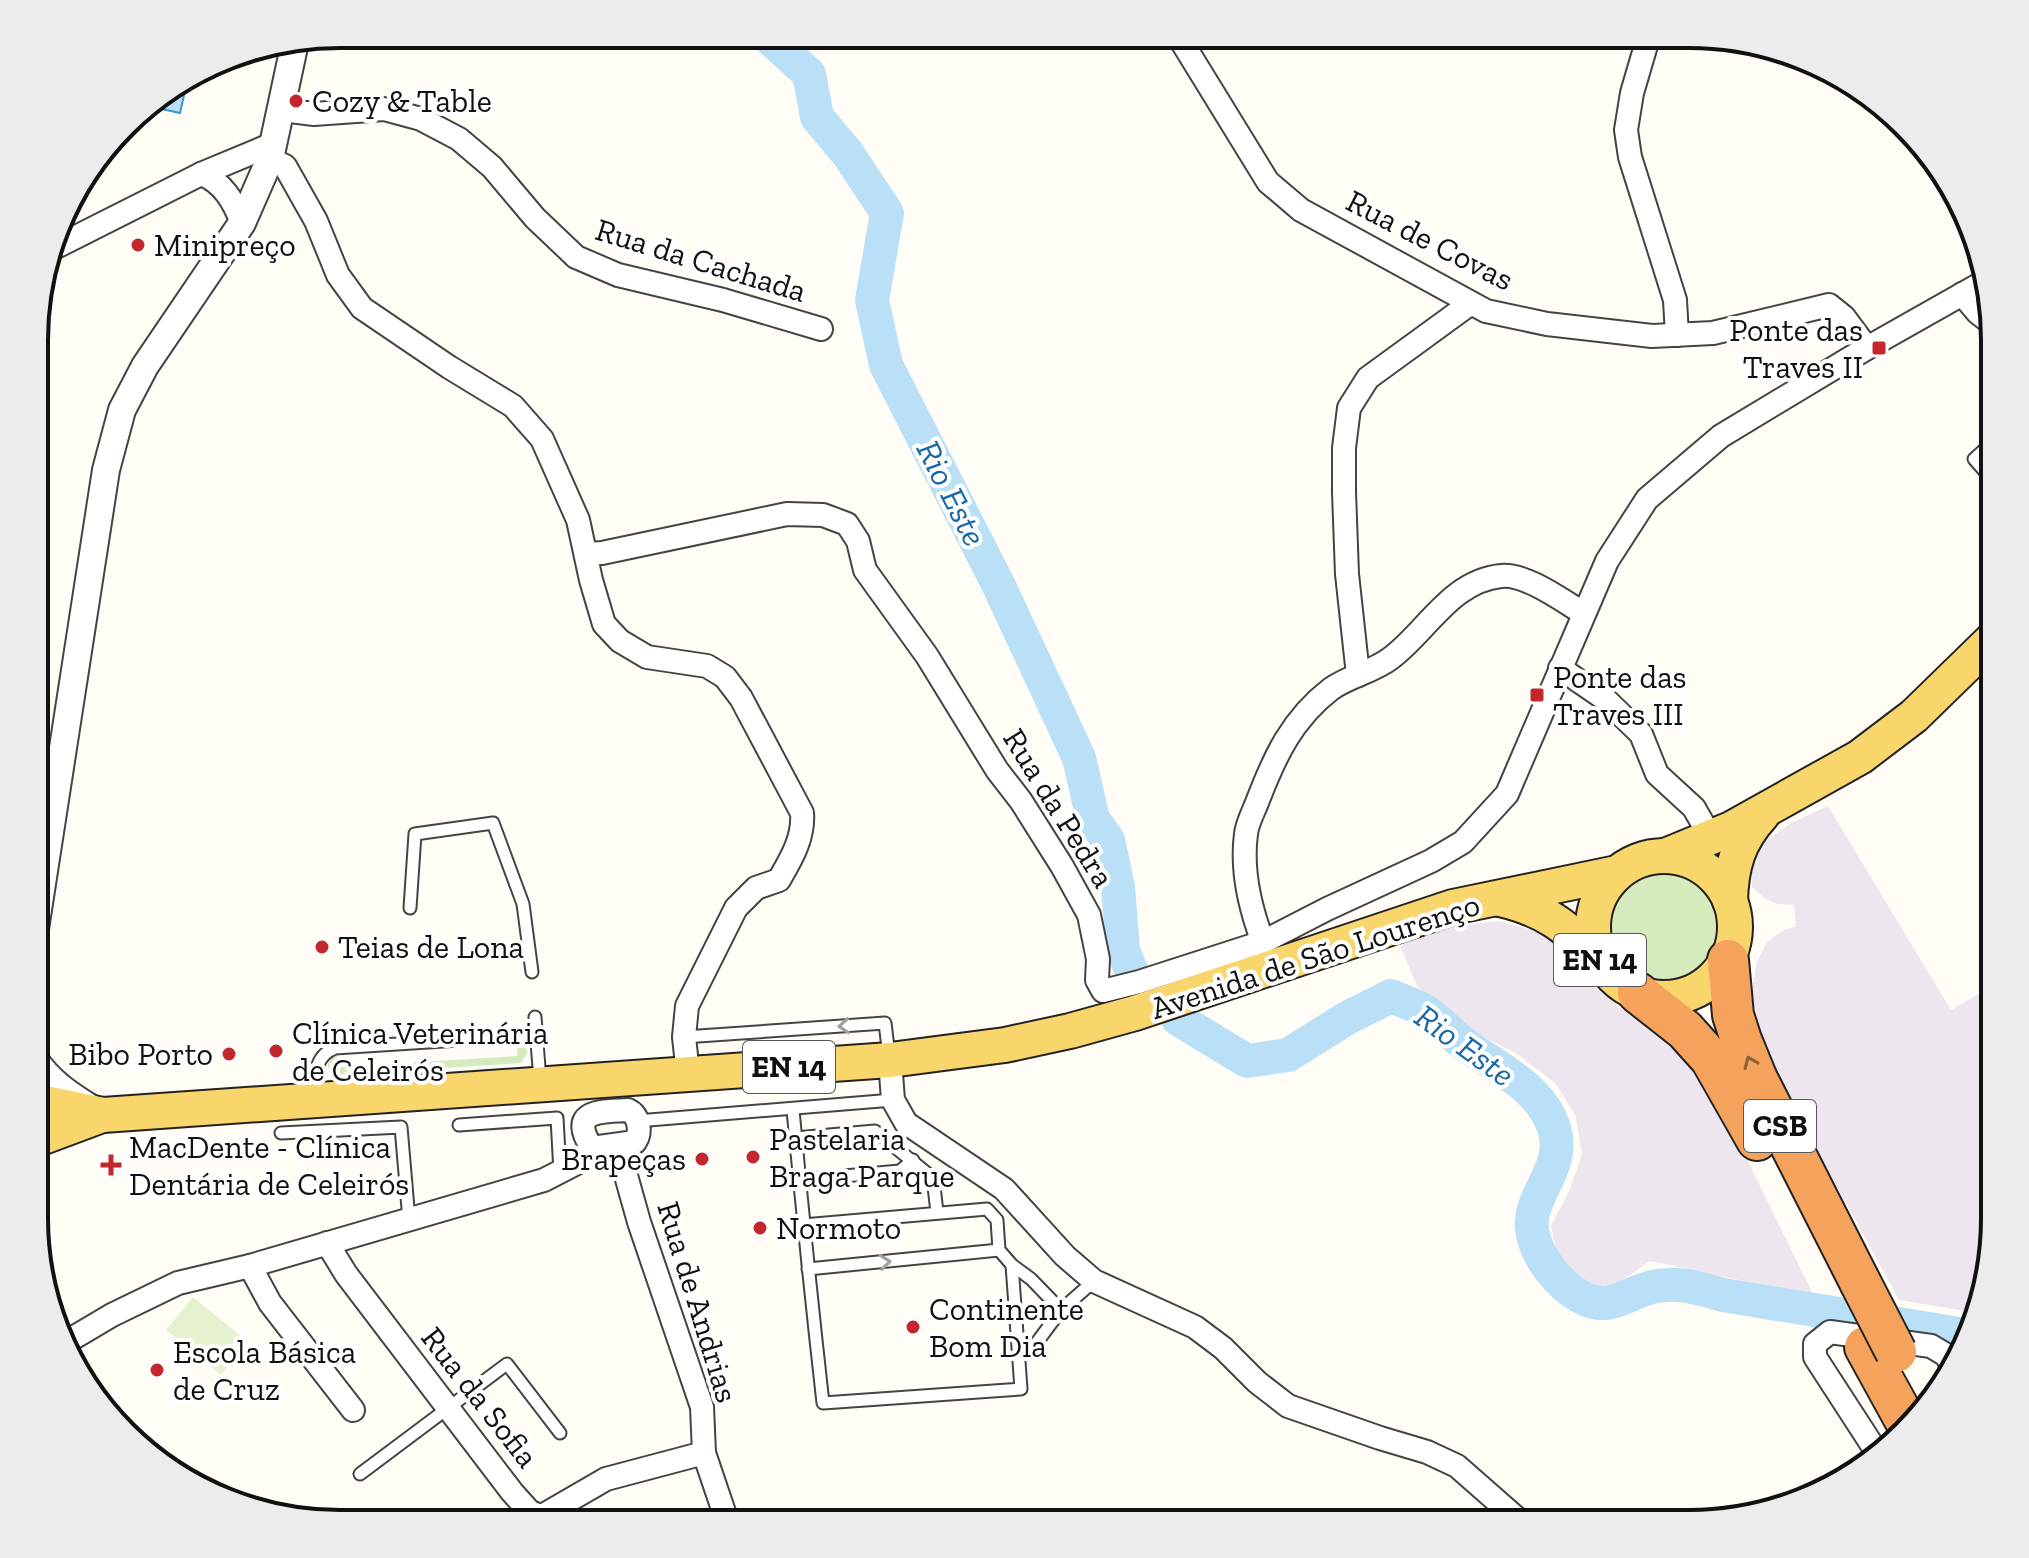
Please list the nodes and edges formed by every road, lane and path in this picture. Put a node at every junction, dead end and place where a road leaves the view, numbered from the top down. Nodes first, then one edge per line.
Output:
1 (1186, 48) edge
2 (1645, 48) edge
3 (293, 52) edge
4 (282, 110) junction
5 (271, 152) junction
6 (201, 174) junction
7 (242, 223) junction
8 (65, 242) edge
9 (1972, 289) edge
10 (1471, 303) junction
11 (1979, 314) edge
12 (821, 329) dead end
13 (1677, 335) junction
14 (1867, 348) junction
15 (1981, 453) edge
16 (1981, 467) edge
17 (586, 554) junction
18 (1583, 613) junction
19 (1981, 651) edge
20 (1560, 668) junction
21 (1358, 675) junction
22 (1768, 809) junction
23 (48, 835) edge
24 (1711, 838) junction
25 (1665, 856) junction
26 (1617, 873) junction
27 (1495, 898) junction
28 (1730, 901) junction
29 (410, 908) dead end
30 (1258, 957) junction
31 (1599, 959) junction
32 (1728, 960) junction
33 (532, 972) dead end
34 (1638, 993) junction
35 (535, 1017) dead end
36 (537, 1035) junction
37 (684, 1037) junction
38 (890, 1060) junction
39 (688, 1074) junction
40 (48, 1077) edge
41 (541, 1084) junction
42 (609, 1095) junction
43 (315, 1100) junction
44 (893, 1100) junction
45 (48, 1104) edge
46 (793, 1110) junction
47 (103, 1115) junction
48 (637, 1121) junction
49 (459, 1125) dead end
50 (281, 1133) dead end
51 (48, 1135) edge
52 (795, 1138) junction
53 (624, 1145) junction
54 (592, 1148) junction
55 (913, 1160) junction
56 (560, 1172) junction
57 (799, 1180) junction
58 (937, 1212) junction
59 (409, 1220) junction
60 (803, 1225) junction
61 (327, 1243) junction
62 (999, 1250) junction
63 (1012, 1265) junction
64 (250, 1266) junction
65 (808, 1269) junction
66 (1844, 1280) junction
67 (1094, 1281) junction
68 (1061, 1310) junction
69 (74, 1338) edge
70 (1881, 1350) junction
71 (1019, 1353) junction
72 (1946, 1356) edge
73 (1919, 1398) edge
74 (353, 1410) dead end
75 (448, 1410) junction
76 (1904, 1414) edge
77 (560, 1433) dead end
78 (1872, 1445) edge
79 (704, 1453) junction
80 (360, 1474) dead end
81 (528, 1510) edge
82 (553, 1510) edge
83 (723, 1510) edge
84 (1507, 1510) edge

1 - 10 street, Rua de Covas
2 - 13 street
3 - 4 street
4 - 5 street
4 - 12 street, Rua da Cachada
5 - 6 street
5 - 7 street
5 - 17 street
6 - 7 street
6 - 8 street
7 - 23 street
9 - 11 street
9 - 14 street
10 - 13 street, Rua de Covas
10 - 21 street
13 - 14 street, Rua de Covas
14 - 18 street
15 - 16 lane
17 - 30 street, Rua da Pedra
17 - 37 street
18 - 20 street
18 - 21 street
19 - 22 main road, Avenida de São Lourenço / EN 14
20 - 24 street
20 - 30 street
21 - 30 street
22 - 24 main road, Avenida de São Lourenço / EN 14
22 - 28 main road, Avenida de São Lourenço / EN 14
24 - 25 main road, Avenida de São Lourenço / EN 14
25 - 26 main road, Avenida de São Lourenço / EN 14
25 - 28 main road
26 - 27 main road, Avenida de São Lourenço / EN 14
26 - 31 main road, EN 14
27 - 30 main road, Avenida de São Lourenço / EN 14
27 - 31 main road, Avenida de São Lourenço / EN 14
28 - 32 main road, Avenida de São Lourenço / EN 14
29 - 33 lane
30 - 38 main road, Avenida de São Lourenço / EN 14
31 - 34 main road, Avenida de São Lourenço / EN 14
32 - 34 main road, EN 14
66 -> 32 highway, CSB
34 - 66 highway, CSB
35 - 36 lane
36 - 41 lane
36 - 43 lane
38 -> 37 lane
37 - 39 street
38 - 39 main road, EN 14
38 - 44 street
39 - 42 main road, EN 14
40 - 47 street
41 - 42 main road, EN 14
41 - 43 main road, EN 14
42 - 48 street
42 - 54 street
43 - 47 main road, EN 14
44 - 46 lane
44 - 67 street
45 - 47 main road, EN 14
46 - 48 lane
46 - 52 lane
47 - 51 main road, EN 14
48 - 53 street
49 - 56 lane
50 - 59 lane
52 - 55 lane
52 - 57 lane
53 - 54 street
53 - 79 street, Rua de Andrias
54 - 56 street
55 - 57 lane
55 - 58 lane
56 - 59 street
57 - 60 lane
58 - 60 lane
58 - 62 lane
59 - 61 street
60 - 65 lane
61 - 64 street
61 - 75 street, Rua da Sofia
62 - 63 lane
65 -> 62 lane
63 - 68 lane
63 - 71 lane
64 - 69 street
64 - 74 street
65 - 71 lane
66 - 70 highway, CSB
67 - 68 lane
67 - 84 street
68 - 71 lane
70 - 73 highway, CSB
70 - 76 highway, CSB
72 - 78 street
75 - 77 lane
75 - 80 lane
75 - 81 street, Rua da Sofia
79 - 82 street, Rua da Sofia
79 - 83 street, Rua de Andrias

